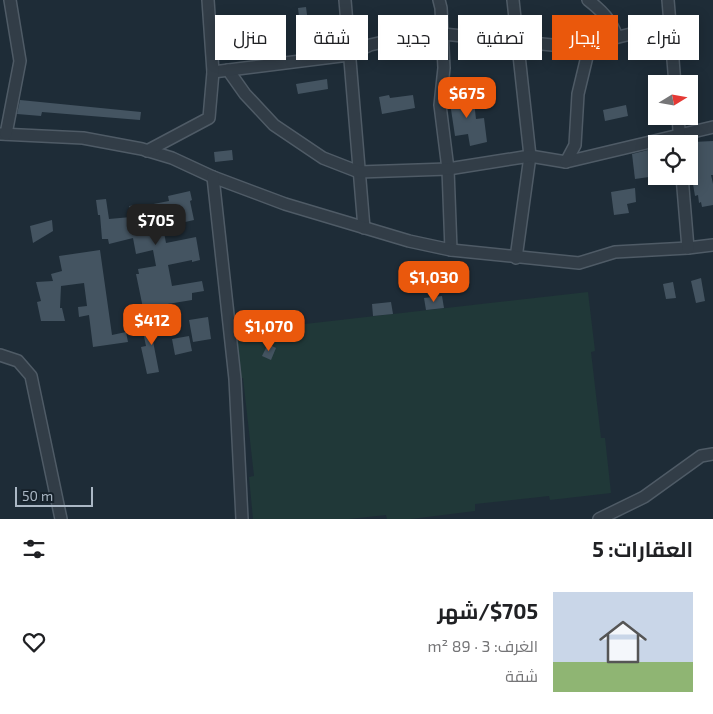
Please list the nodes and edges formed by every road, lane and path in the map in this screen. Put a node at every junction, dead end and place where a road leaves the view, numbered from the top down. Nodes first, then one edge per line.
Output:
1 (10, 0) edge
2 (199, 0) edge
3 (208, 0) edge
4 (345, 0) edge
5 (439, 0) edge
6 (513, 0) edge
7 (588, 0) edge
8 (668, 0) edge
9 (346, 15) edge
10 (440, 15) edge
11 (514, 15) edge
12 (605, 15) edge
13 (670, 15) edge
14 (209, 18) junction
15 (309, 60) edge
16 (349, 60) edge
17 (444, 60) edge
18 (518, 60) edge
19 (586, 60) edge
20 (673, 60) edge
21 (228, 70) junction
22 (213, 72) junction
23 (674, 75) edge
24 (713, 127) edge
25 (3, 134) edge
26 (693, 135) edge
27 (648, 146) edge
28 (147, 151) junction
29 (530, 156) junction
30 (566, 162) junction
31 (448, 169) junction
32 (359, 172) junction
33 (212, 177) junction
34 (683, 185) edge
35 (364, 228) junction
36 (713, 245) edge
37 (688, 248) junction
38 (452, 250) junction
39 (516, 258) junction
40 (0, 355) edge
41 (713, 454) edge
42 (61, 519) edge
43 (242, 519) edge
44 (599, 519) edge

1 - 25 street
2 - 14 street
3 - 14 street
4 - 9 street
5 - 10 street
6 - 11 street
7 - 12 street
8 - 13 street
14 - 22 street
15 - 21 street
16 - 32 street
17 - 31 street
18 - 29 street
19 - 30 street
20 - 23 street
21 - 22 street
21 - 32 street
22 - 28 street
24 - 26 street
25 - 28 street
27 - 30 street
28 - 33 street
29 - 30 street
29 - 31 street
29 - 39 street
31 - 32 street
31 - 38 street
32 - 35 street
33 - 35 street
33 - 43 street
34 - 37 street
35 - 38 street
36 - 37 street
37 - 39 street
38 - 39 street
40 - 42 street
41 - 44 street

